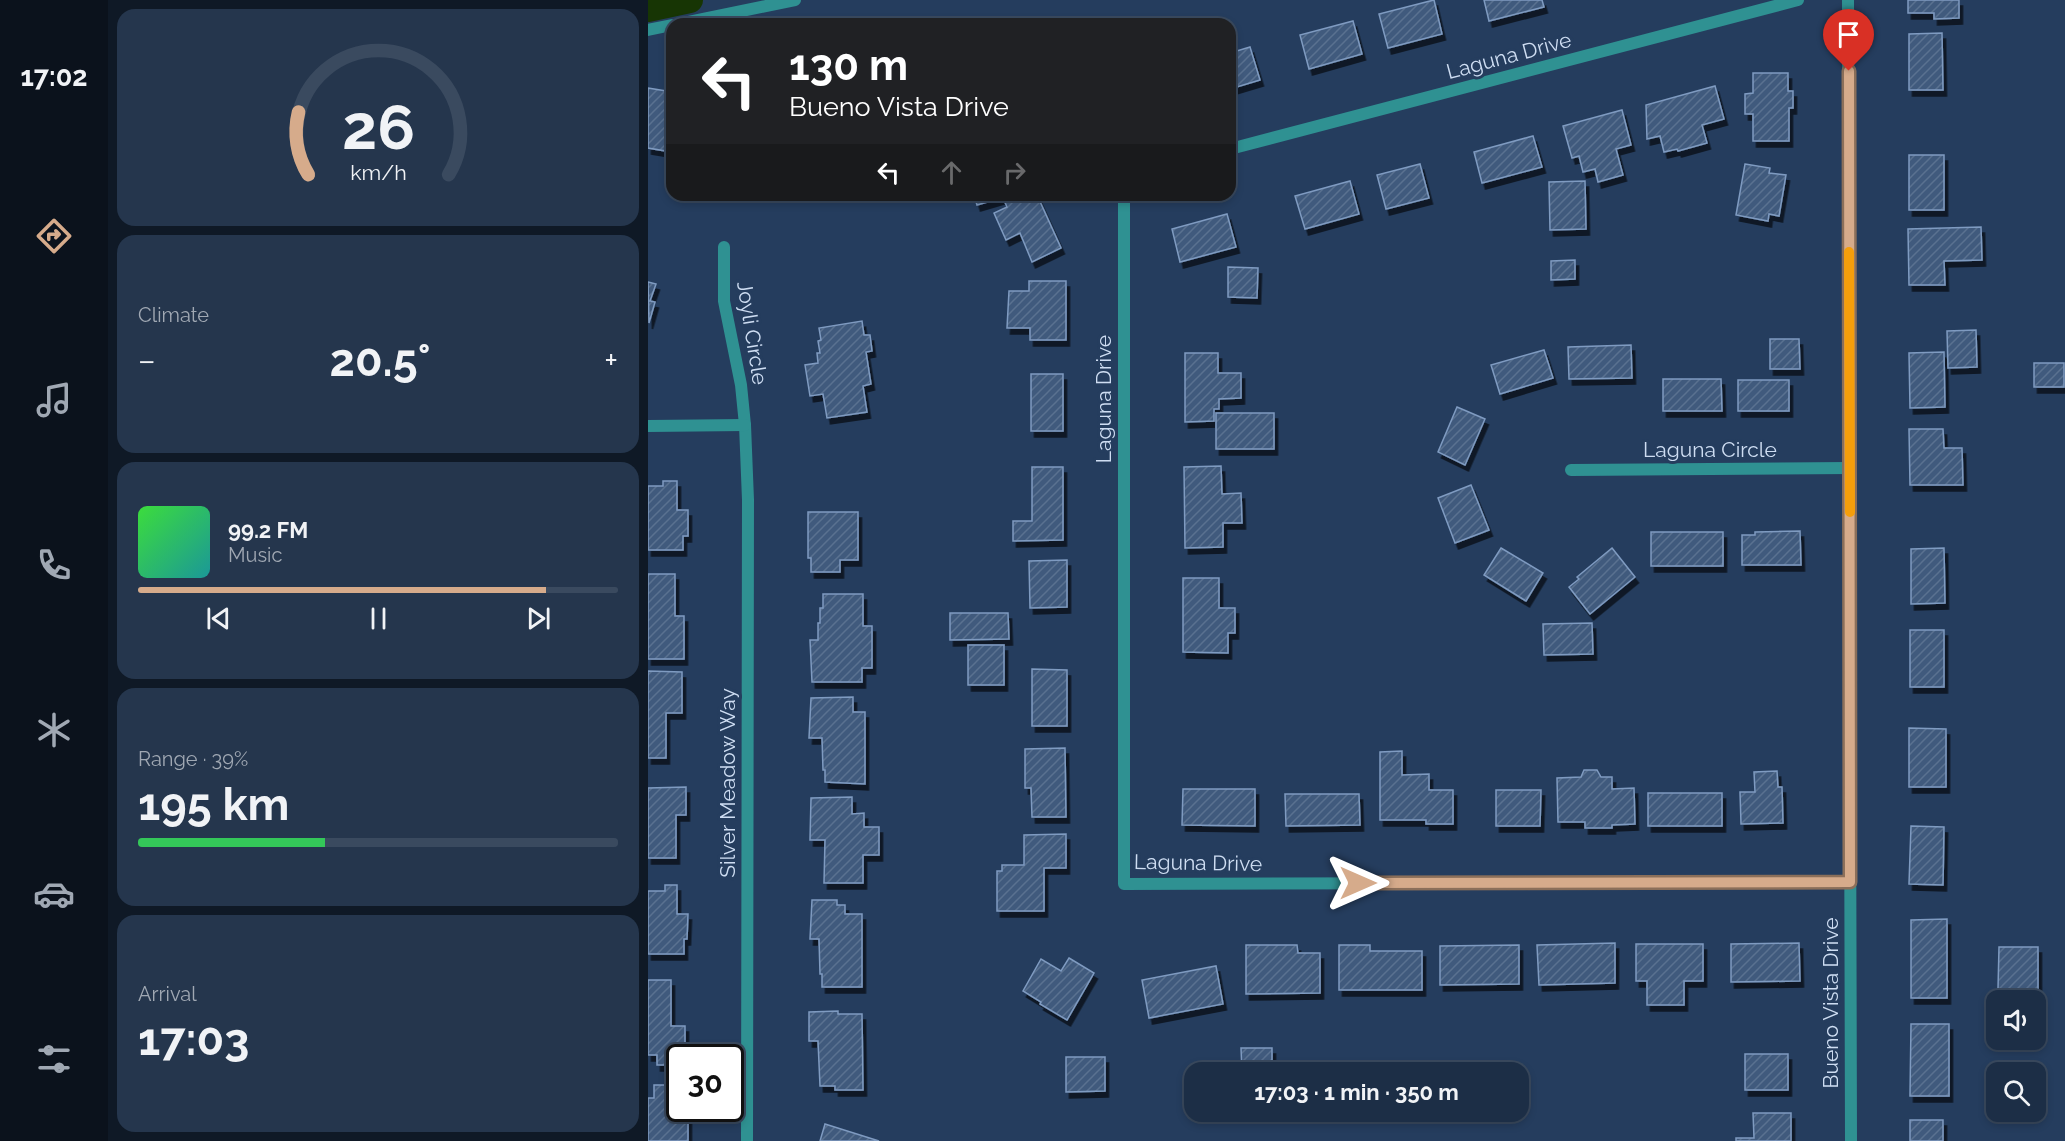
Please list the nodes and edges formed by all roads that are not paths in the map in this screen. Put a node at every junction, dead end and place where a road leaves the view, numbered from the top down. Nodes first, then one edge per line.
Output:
1 (795, 0) edge
2 (1798, 0) edge
3 (1848, 0) edge
4 (707, 18) edge
5 (666, 26) edge
6 (648, 30) edge
7 (1236, 147) edge
8 (1124, 201) edge
9 (724, 247) dead end
10 (746, 425) junction
11 (648, 426) edge
12 (1850, 468) junction
13 (1571, 470) dead end
14 (1850, 882) junction
15 (747, 1141) edge
16 (1851, 1141) edge

1 - 4 street
2 - 7 street, Laguna Drive
3 - 12 street, Bueno Vista Drive
5 - 6 street
8 - 14 street, Laguna Drive
9 - 10 street, Joyli Circle
10 - 11 street
10 - 15 street, Silver Meadow Way
12 - 13 street, Laguna Circle
12 - 14 street, Bueno Vista Drive
14 - 16 street, Bueno Vista Drive

